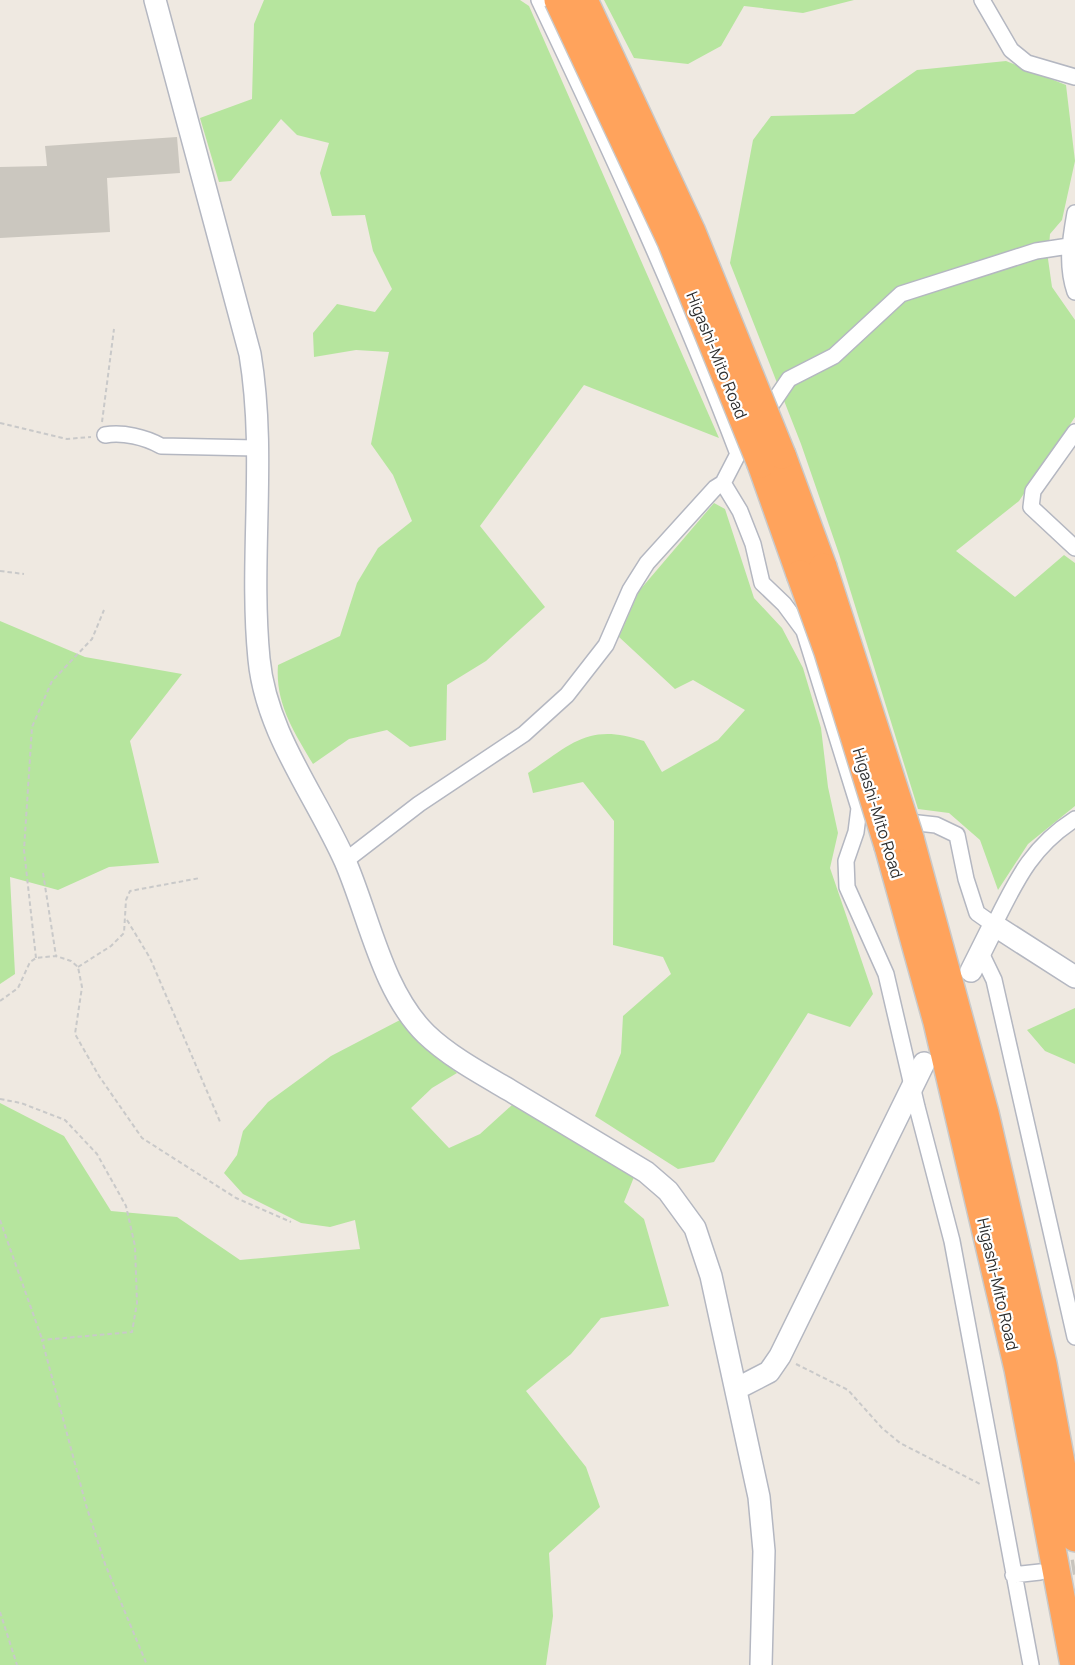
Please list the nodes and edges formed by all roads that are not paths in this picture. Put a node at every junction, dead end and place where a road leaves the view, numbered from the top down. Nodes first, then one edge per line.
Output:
1 (155, 0) edge
2 (538, 0) edge
3 (558, 0) edge
4 (584, 0) edge
5 (982, 0) edge
6 (1075, 76) edge
7 (1075, 213) edge
8 (1069, 246) junction
9 (1075, 292) edge
10 (1075, 432) edge
11 (105, 435) road end
12 (260, 448) junction
13 (760, 458) junction
14 (723, 483) junction
15 (1075, 548) edge
16 (1075, 819) edge
17 (856, 832) junction
18 (899, 842) junction
19 (345, 861) junction
20 (994, 925) junction
21 (981, 951) junction
22 (970, 971) dead end
23 (1075, 977) edge
24 (924, 1063) dead end
25 (914, 1084) junction
26 (1075, 1337) edge
27 (736, 1389) junction
28 (1075, 1538) edge
29 (1040, 1572) tunnel mouth
30 (1013, 1575) junction
31 (761, 1665) edge
32 (1031, 1665) edge
33 (1074, 1665) edge

1 - 12 street
2 - 13 street
3 - 13 highway, Higashi-Mito Road, bridge
4 - 13 highway, Higashi-Mito Road, bridge
5 - 6 street
7 - 8 street
8 - 9 street
8 - 13 street
10 - 15 street
11 - 12 street
12 - 19 street
13 - 14 street
13 - 18 highway, Higashi-Mito Road, bridge
14 - 17 street
14 - 19 street
16 - 20 street
17 - 20 street
17 - 25 street
18 - 28 highway, Higashi-Mito Road
18 - 33 highway, Higashi-Mito Road
19 - 27 street
20 - 21 street
20 - 23 street
21 - 22 street
21 - 26 street
24 - 25 street
25 - 27 street
25 - 30 street
27 - 31 street
29 - 30 street
30 - 32 street

